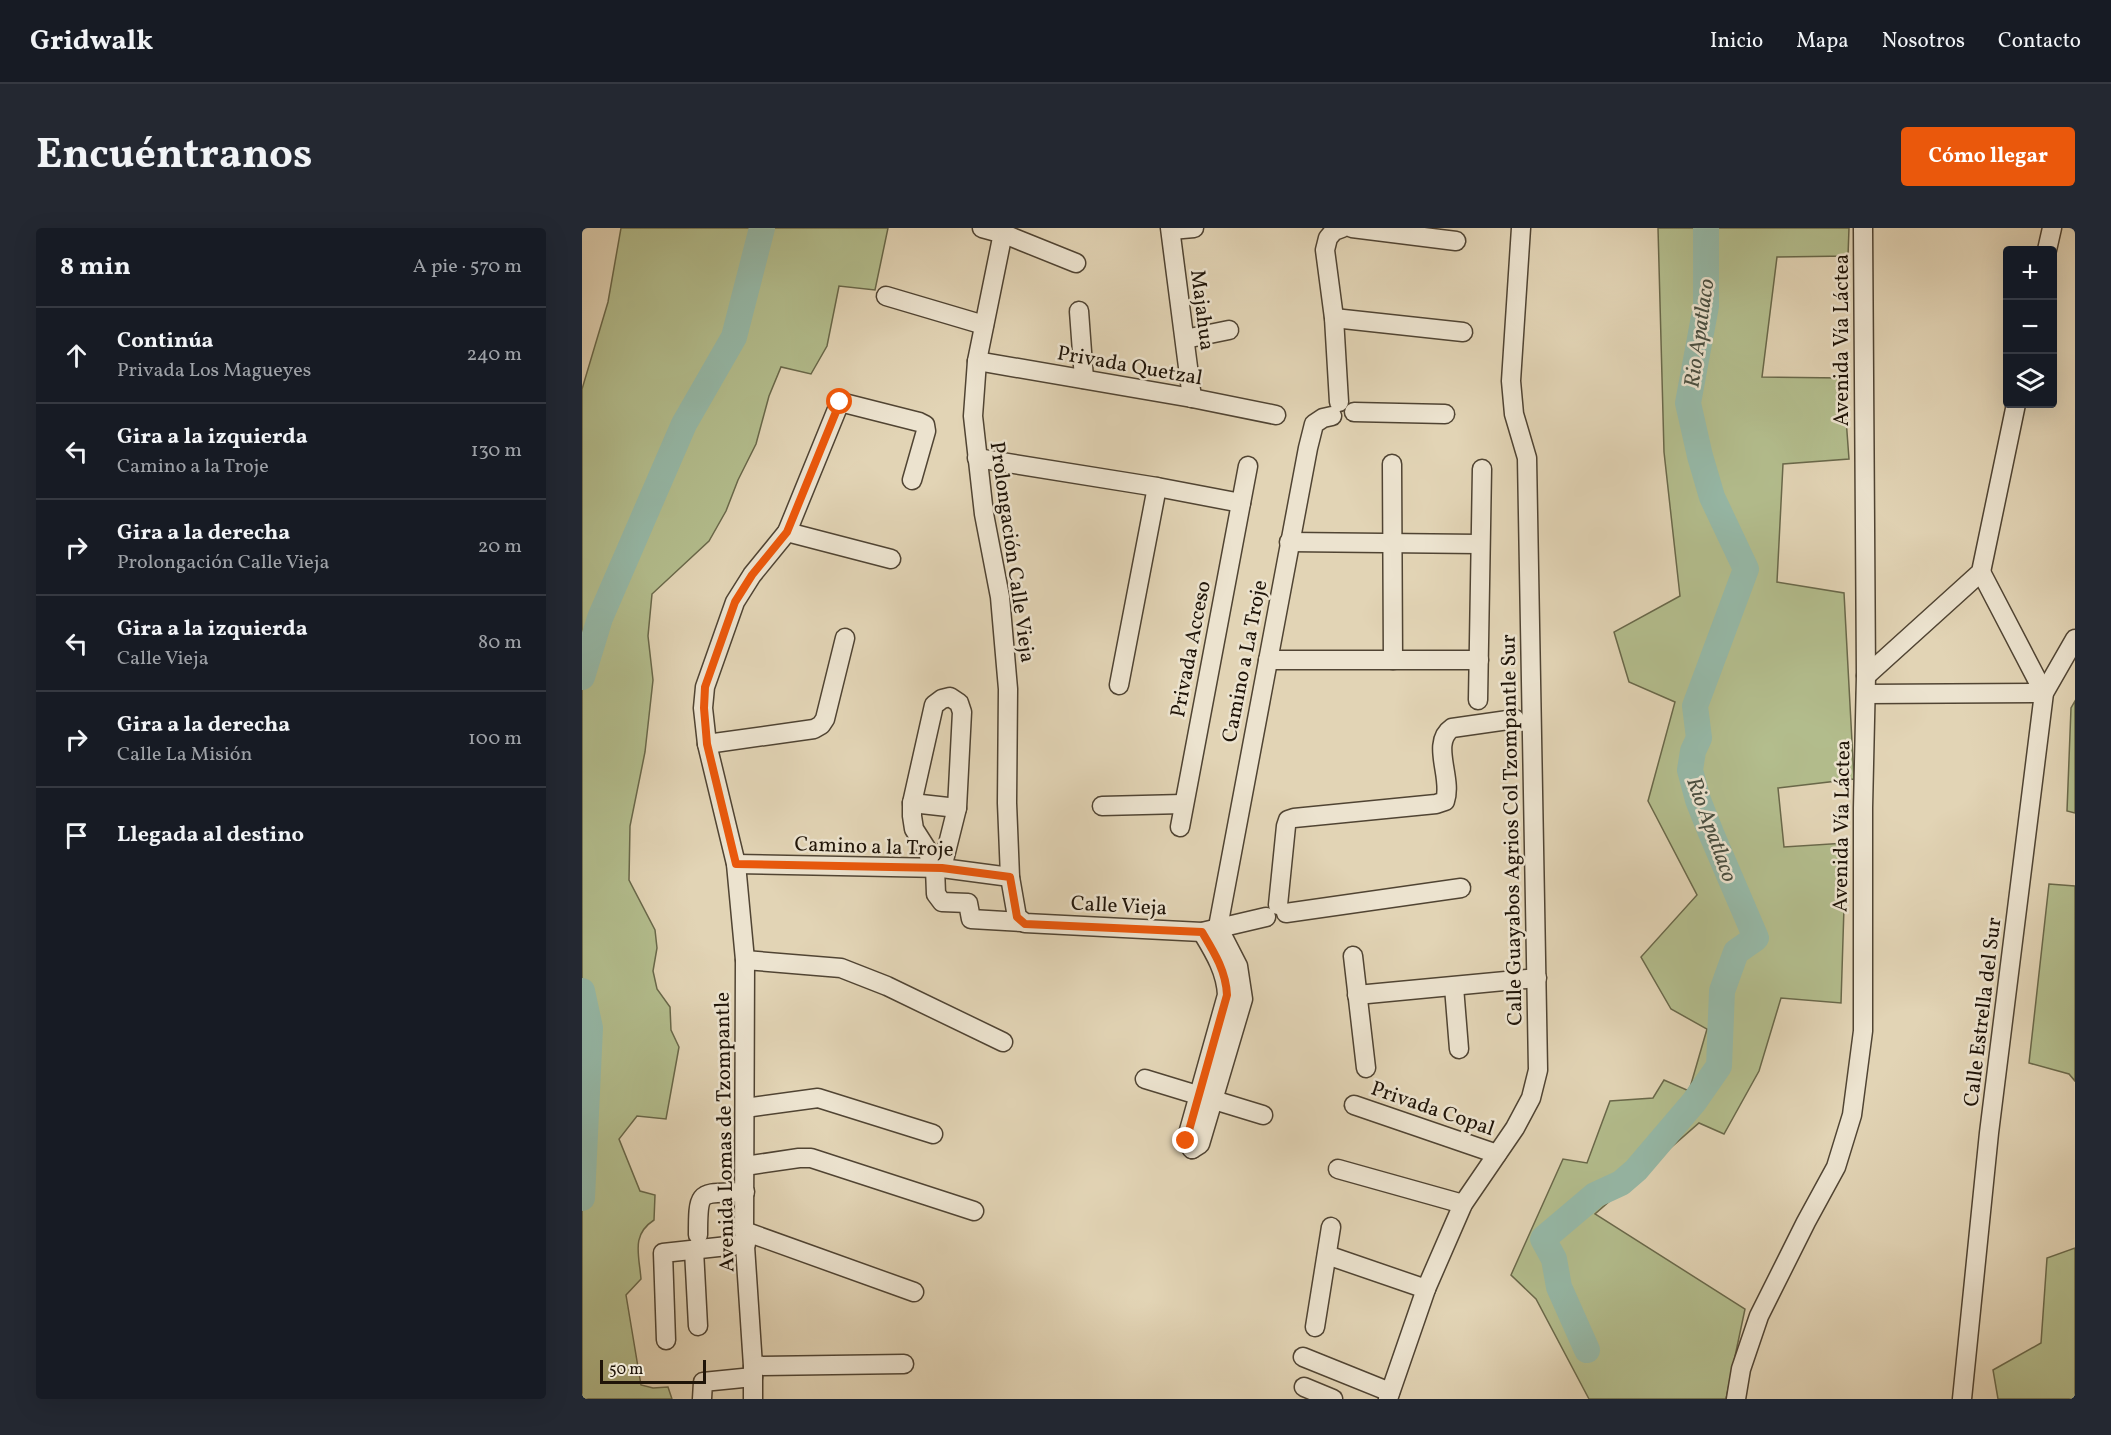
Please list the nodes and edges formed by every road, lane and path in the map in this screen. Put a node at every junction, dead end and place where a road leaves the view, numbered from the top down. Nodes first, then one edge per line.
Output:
1 (982, 228) edge
2 (1194, 228) edge
3 (1342, 228) edge
4 (1352, 228) edge
5 (1521, 228) edge
6 (1863, 228) edge
7 (2052, 228) edge
8 (1170, 229) edge
9 (1004, 231) edge
10 (1456, 241) dead end
11 (2048, 246) edge
12 (1076, 263) dead end
13 (886, 296) dead end
14 (1079, 311) dead end
15 (1334, 318) junction
16 (984, 325) junction
17 (1229, 330) dead end
18 (1463, 333) dead end
19 (1185, 339) junction
20 (977, 361) junction
21 (1084, 379) junction
22 (1192, 398) junction
23 (2015, 408) edge
24 (1342, 410) junction
25 (1445, 414) dead end
26 (1276, 415) dead end
27 (977, 458) junction
28 (1392, 464) dead end
29 (1248, 466) dead end
30 (1482, 469) dead end
31 (912, 480) dead end
32 (1157, 487) junction
33 (1241, 503) junction
34 (787, 532) junction
35 (1289, 542) junction
36 (1393, 544) junction
37 (1479, 544) junction
38 (891, 559) dead end
39 (1981, 572) junction
40 (845, 638) dead end
41 (2075, 639) edge
42 (1268, 660) junction
43 (1394, 660) junction
44 (1479, 660) junction
45 (1119, 685) dead end
46 (1866, 685) junction
47 (2044, 693) junction
48 (1478, 700) dead end
49 (1515, 719) dead end
50 (707, 744) junction
51 (912, 803) junction
52 (1183, 804) junction
53 (1102, 806) dead end
54 (957, 808) junction
55 (1180, 826) dead end
56 (736, 864) junction
57 (936, 868) junction
58 (1010, 877) junction
59 (1461, 888) dead end
60 (1277, 912) junction
61 (1021, 921) junction
62 (1210, 929) junction
63 (1353, 956) dead end
64 (745, 960) junction
65 (1537, 978) junction
66 (1454, 987) junction
67 (1358, 995) junction
68 (1003, 1042) dead end
69 (1459, 1049) dead end
70 (1366, 1068) dead end
71 (1145, 1079) dead end
72 (1206, 1097) junction
73 (1354, 1105) dead end
74 (745, 1108) junction
75 (1263, 1114) dead end
76 (933, 1134) dead end
77 (1497, 1154) junction
78 (1189, 1158) dead end
79 (745, 1166) junction
80 (1338, 1169) dead end
81 (745, 1192) junction
82 (1463, 1204) junction
83 (974, 1211) dead end
84 (1331, 1227) dead end
85 (745, 1238) junction
86 (696, 1243) junction
87 (1327, 1255) junction
88 (1426, 1289) junction
89 (914, 1292) dead end
90 (698, 1326) dead end
91 (1315, 1327) dead end
92 (666, 1340) dead end
93 (1303, 1357) dead end
94 (904, 1364) dead end
95 (753, 1371) junction
96 (1304, 1387) dead end
97 (1389, 1396) edge
98 (702, 1399) edge
99 (753, 1399) edge
100 (1333, 1399) edge
101 (1736, 1399) edge
102 (1962, 1399) edge

1 - 9 street
2 - 8 street
3 - 15 street
4 - 10 street
5 - 65 street, Calle Guayabos Agrios Col Tzompantle Sur
6 - 46 street, Avenida Vía Láctea
7 - 11 street
8 - 19 street, Majahua
9 - 12 street
9 - 16 street, Prolongación Calle Vieja
13 - 16 street
14 - 21 street
15 - 18 street
15 - 24 street
16 - 20 street, Prolongación Calle Vieja
17 - 19 street
19 - 22 street, Majahua
20 - 21 street, Privada Quetzal
20 - 27 street, Prolongación Calle Vieja
21 - 22 street, Privada Quetzal
22 - 26 street, Privada Quetzal
23 - 39 street
24 - 25 street
24 - 35 street, Camino a La Troje
27 - 32 street
27 - 58 street, Prolongación Calle Vieja
28 - 36 street
29 - 33 street, Privada Acceso
30 - 37 street
31 - 34 street, Avenida Lomas de Tzompantle
32 - 33 street
32 - 45 street
33 - 52 street, Privada Acceso
34 - 38 street
34 - 50 street, Avenida Lomas de Tzompantle
35 - 36 street
35 - 42 street, Camino a La Troje
36 - 37 street
36 - 43 street
37 - 44 street
39 - 46 street
39 - 47 street
40 - 50 street
41 - 47 street, Calle Estrella del Sur
42 - 43 street
42 - 62 street, Camino a La Troje
43 - 44 street
44 - 48 street
46 - 47 street
46 - 101 street, Avenida Vía Láctea
47 - 102 street, Calle Estrella del Sur
49 - 60 street
50 - 56 street, Avenida Lomas de Tzompantle
51 - 54 street
51 - 54 street
51 - 57 street
52 - 53 street
52 - 55 street, Privada Acceso
54 - 57 street
56 - 57 street, Camino a la Troje
56 - 64 street, Avenida Lomas de Tzompantle
57 - 58 street, Camino a la Troje
57 - 61 street, Calle Vieja
58 - 61 street, Prolongación Calle Vieja
59 - 60 street, Calle Vieja
60 - 62 street, Calle Vieja
61 - 62 street, Calle Vieja
62 - 72 street
63 - 67 street
64 - 68 street
64 - 74 street, Avenida Lomas de Tzompantle
65 - 66 street
65 - 77 street, Calle Guayabos Agrios Col Tzompantle Sur
66 - 67 street
66 - 69 street
67 - 70 street
71 - 72 street
72 - 75 street
72 - 78 street
73 - 77 street, Privada Copal
74 - 76 street
74 - 79 street, Avenida Lomas de Tzompantle
77 - 82 street, Calle Guayabos Agrios Col Tzompantle Sur
79 - 81 street, Avenida Lomas de Tzompantle
79 - 83 street
80 - 82 street
81 - 85 street, Avenida Lomas de Tzompantle
81 - 86 street
82 - 88 street, Calle Guayabos Agrios Col Tzompantle Sur
84 - 87 street
85 - 86 street
85 - 89 street
85 - 95 street, Avenida Lomas de Tzompantle
86 - 90 street
86 - 92 street
87 - 88 street
87 - 91 street
88 - 97 street, Calle Guayabos Agrios Col Tzompantle Sur
93 - 97 street
94 - 95 street
95 - 98 street
95 - 99 street, Avenida Lomas de Tzompantle
96 - 100 street

